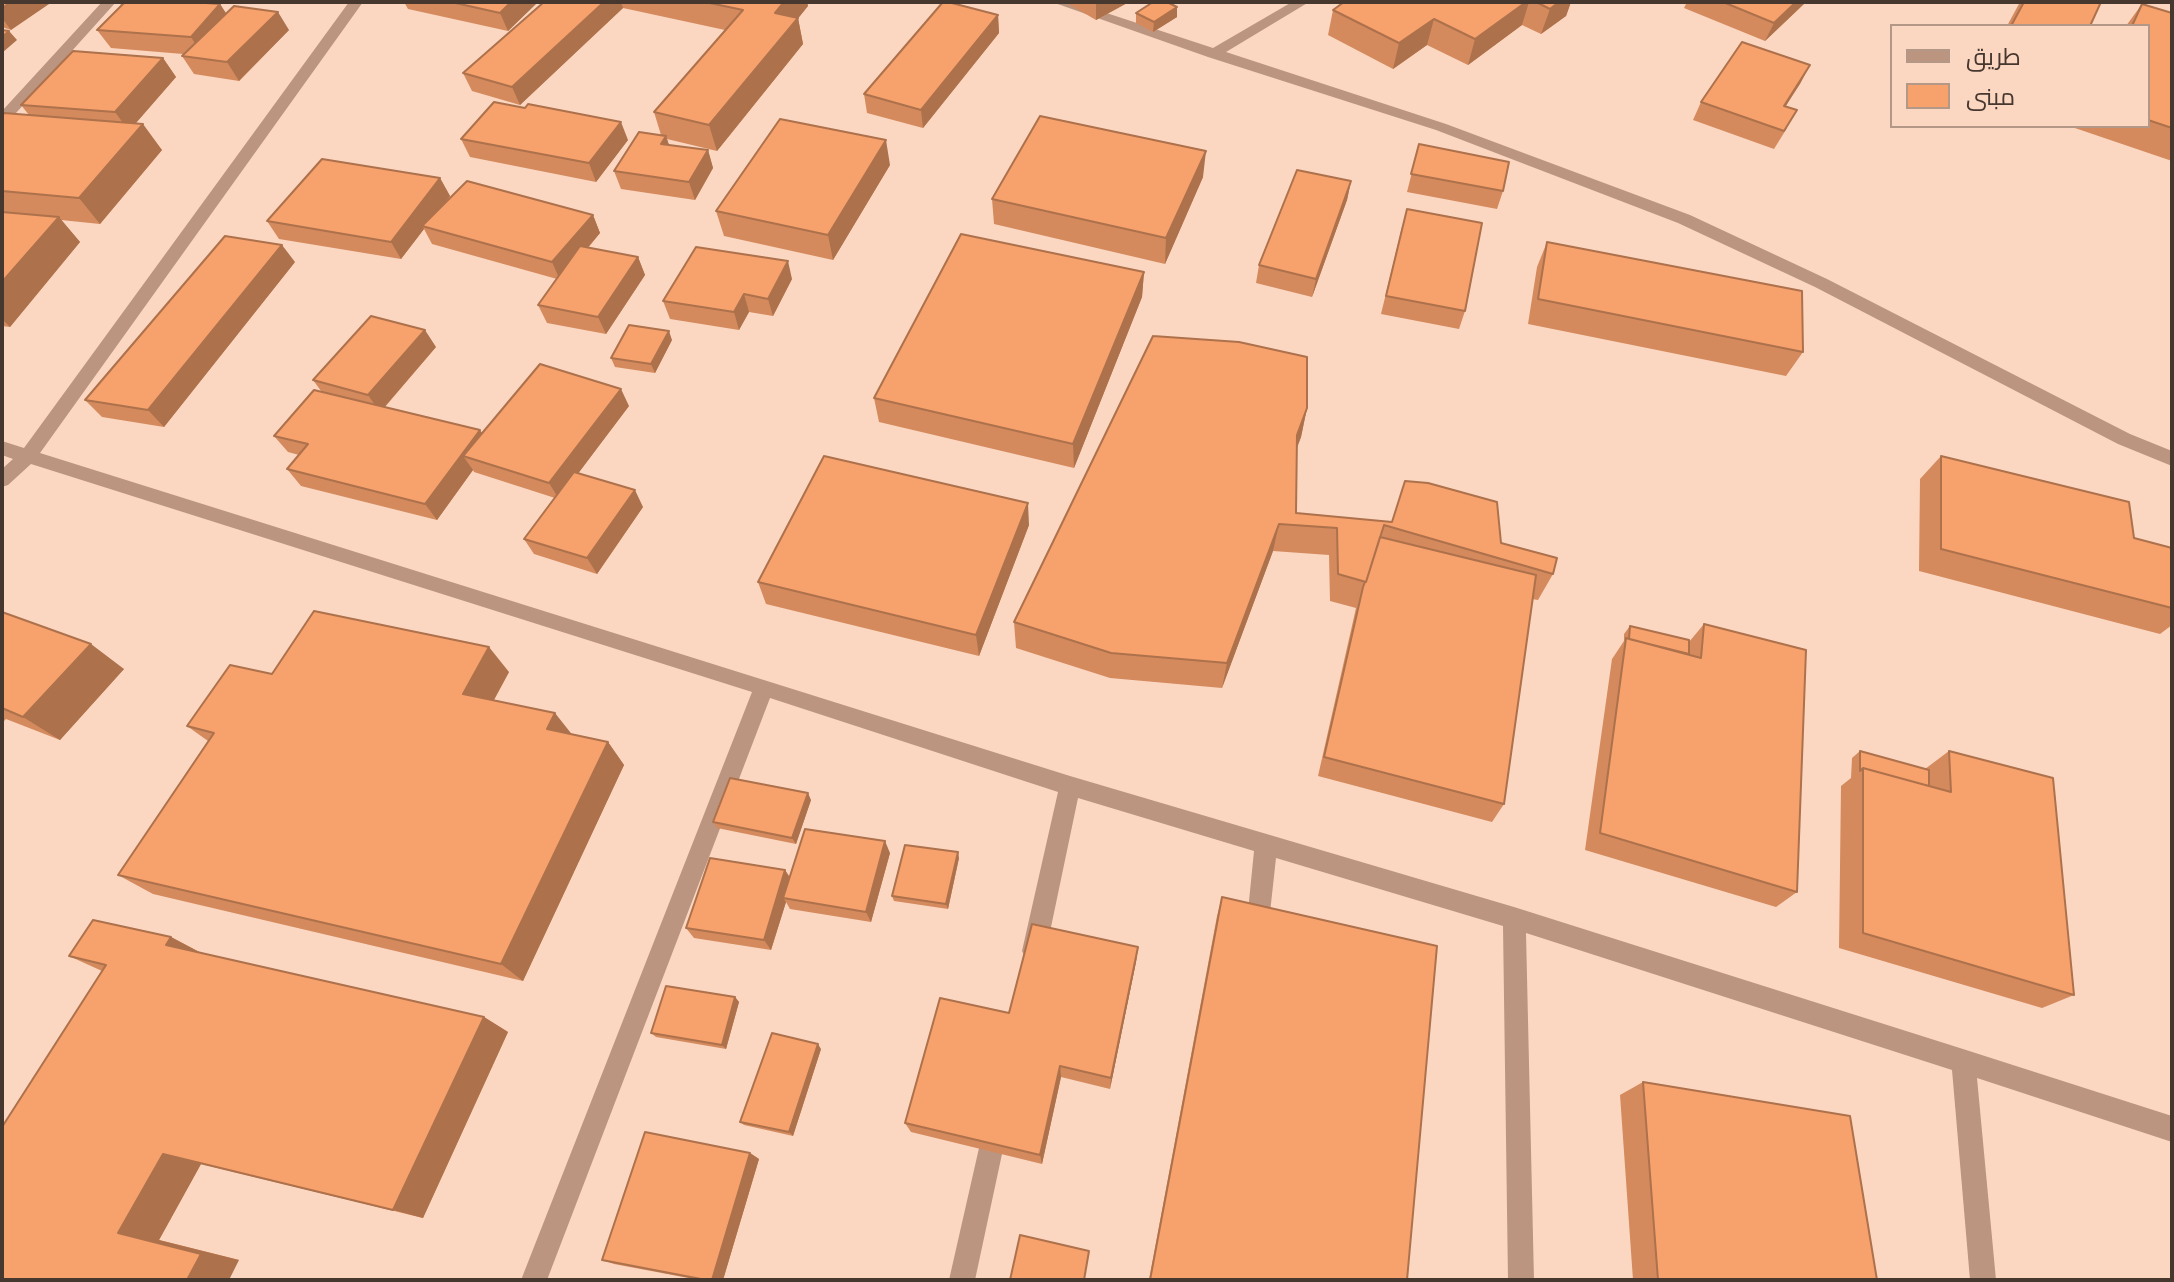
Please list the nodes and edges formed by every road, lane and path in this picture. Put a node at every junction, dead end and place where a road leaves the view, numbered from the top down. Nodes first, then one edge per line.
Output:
1 (109, 2) edge
2 (356, 2) edge
3 (1059, 2) edge
4 (1302, 2) edge
5 (1213, 54) junction
6 (2, 120) edge
7 (2, 448) edge
8 (28, 456) junction
9 (2172, 459) edge
10 (2, 480) edge
11 (764, 687) junction
12 (1070, 786) junction
13 (1266, 844) junction
14 (1514, 918) junction
15 (1254, 953) edge
16 (1030, 971) edge
17 (1963, 1061) junction
18 (999, 1110) edge
19 (2172, 1129) edge
20 (534, 1280) edge
21 (962, 1280) edge
22 (1521, 1280) edge
23 (1983, 1280) edge

1 - 6 street
2 - 8 street
3 - 5 street
4 - 5 street
5 - 9 street
7 - 8 street
8 - 10 street
8 - 11 street
11 - 12 street
11 - 20 street
12 - 13 street
12 - 16 street
13 - 14 street
13 - 15 street
14 - 17 street
14 - 22 street
17 - 19 street
17 - 23 street
18 - 21 street

